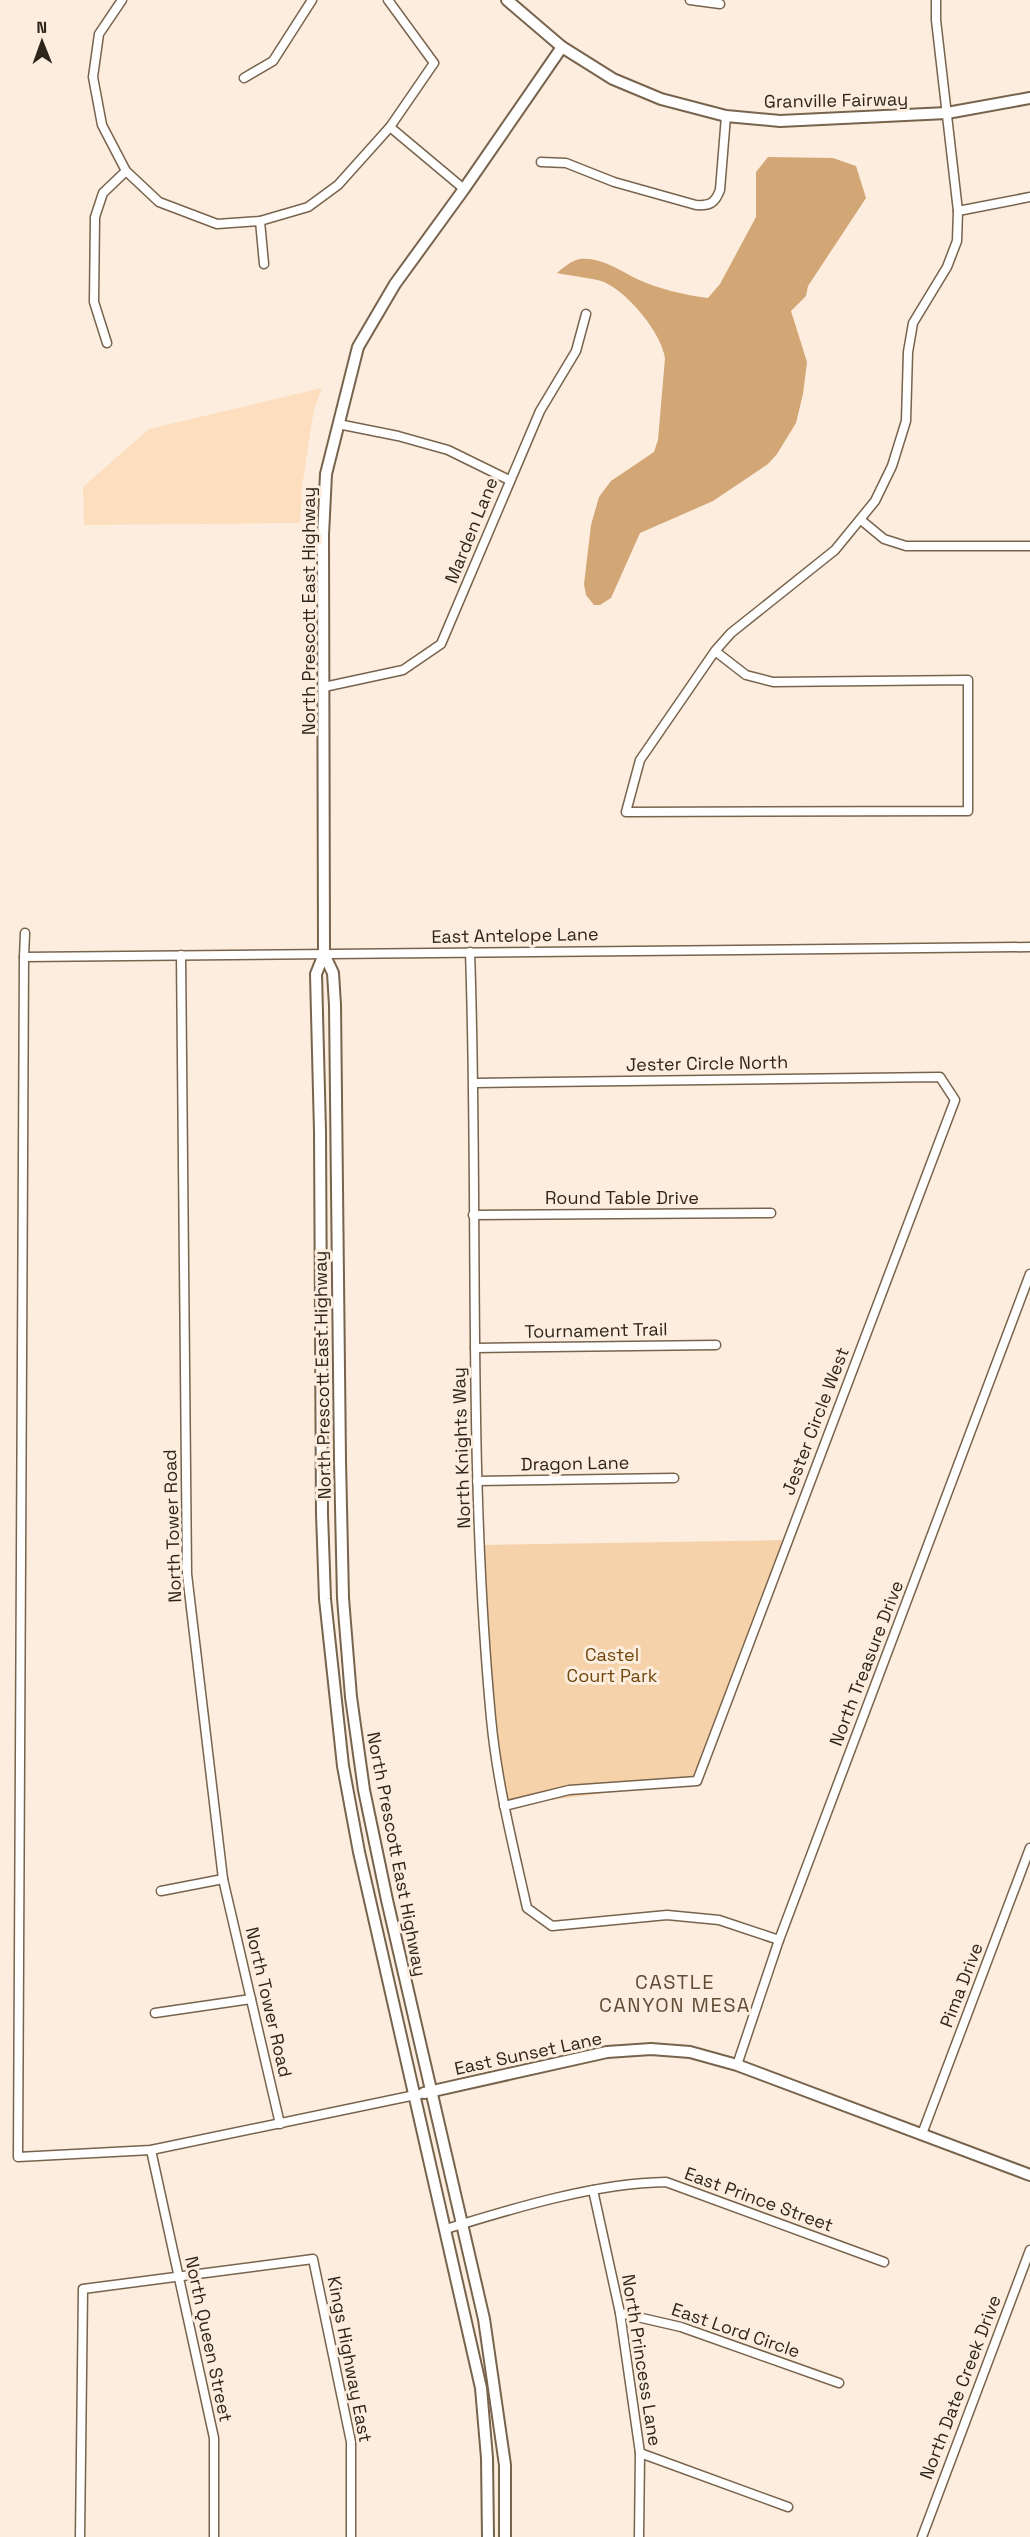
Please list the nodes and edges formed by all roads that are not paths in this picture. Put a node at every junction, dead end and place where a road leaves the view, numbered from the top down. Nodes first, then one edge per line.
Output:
1 (122, 0) edge
2 (312, 0) edge
3 (388, 0) edge
4 (507, 0) edge
5 (690, 0) edge
6 (936, 0) edge
7 (720, 4) dead end
8 (562, 47) junction
9 (244, 78) dead end
10 (1030, 98) edge
11 (947, 114) junction
12 (726, 116) junction
13 (390, 127) junction
14 (541, 162) dead end
15 (126, 171) junction
16 (464, 189) junction
17 (1030, 197) edge
18 (958, 211) junction
19 (260, 221) junction
20 (264, 264) dead end
21 (586, 314) dead end
22 (106, 343) dead end
23 (338, 424) junction
24 (509, 480) junction
25 (861, 520) junction
26 (1030, 546) edge
27 (715, 651) junction
28 (324, 687) junction
29 (25, 933) dead end
30 (1030, 947) edge
31 (470, 952) junction
32 (324, 954) junction
33 (182, 955) junction
34 (24, 957) junction
35 (940, 1077) joint
36 (475, 1083) junction
37 (771, 1213) dead end
38 (473, 1215) junction
39 (1030, 1274) edge
40 (717, 1345) dead end
41 (320, 1347) junction
42 (338, 1347) junction
43 (475, 1348) junction
44 (674, 1478) dead end
45 (477, 1481) junction
46 (350, 1688) junction
47 (334, 1690) junction
48 (504, 1806) junction
49 (1030, 1848) edge
50 (223, 1878) junction
51 (161, 1891) dead end
52 (779, 1941) junction
53 (251, 1999) junction
54 (155, 2013) dead end
55 (737, 2065) junction
56 (422, 2094) junction
57 (280, 2124) junction
58 (922, 2134) junction
59 (151, 2150) junction
60 (1030, 2175) edge
61 (593, 2190) junction
62 (461, 2224) junction
63 (446, 2229) junction
64 (1030, 2250) edge
65 (884, 2262) dead end
66 (180, 2278) junction
67 (620, 2313) junction
68 (839, 2383) dead end
69 (640, 2453) junction
70 (788, 2506) dead end
71 (80, 2537) edge
72 (214, 2537) edge
73 (351, 2537) edge
74 (488, 2537) edge
75 (506, 2537) edge
76 (639, 2537) edge
77 (922, 2537) edge

1 - 15 street
2 - 9 street
3 - 13 street
4 - 8 street, Granville Fairway
5 - 7 street
6 - 11 street
8 - 12 street, Granville Fairway
8 - 16 street, North Prescott East Highway
10 - 11 street, Granville Fairway
11 - 12 street, Granville Fairway
11 - 18 street
12 - 14 street
13 - 16 street
13 - 19 street
15 - 19 street
15 - 22 street
16 - 23 street, North Prescott East Highway
17 - 18 street
18 - 25 street
19 - 20 street
21 - 24 street, Marden Lane
23 - 24 street
23 - 28 street, North Prescott East Highway
24 - 28 street, Marden Lane
25 - 26 street
25 - 27 street
27 - 27 street
28 - 32 street, North Prescott East Highway
29 - 34 street
30 - 31 street, East Antelope Lane
31 - 32 street, East Antelope Lane
31 - 36 street, North Knights Way
32 - 33 street, East Antelope Lane
32 - 41 street, North Prescott East Highway
32 - 42 street, North Prescott East Highway
33 - 34 street, East Antelope Lane
33 - 50 street, North Tower Road
34 - 59 street, East Sunset Lane
35 - 36 street, Jester Circle North
35 - 48 street, Jester Circle West
36 - 38 street, North Knights Way
37 - 38 street, Round Table Drive
38 - 43 street, North Knights Way
39 - 52 street, North Treasure Drive
40 - 43 street, Tournament Trail
41 - 42 street
41 - 47 street, North Prescott East Highway
42 - 46 street, North Prescott East Highway
43 - 45 street, North Knights Way
44 - 45 street, Dragon Lane
45 - 48 street, North Knights Way
46 - 47 street
46 - 56 street, North Prescott East Highway
47 - 56 street, North Prescott East Highway
48 - 52 street, North Knights Way
49 - 58 street, Pima Drive
50 - 51 street
50 - 53 street, North Tower Road
52 - 55 street, North Treasure Drive
53 - 54 street
53 - 57 street, North Tower Road
55 - 56 street, East Sunset Lane
55 - 58 street, East Sunset Lane
56 - 57 street, East Sunset Lane
56 - 62 street, North Prescott East Highway
56 - 63 street, North Prescott East Highway
57 - 59 street, East Sunset Lane
58 - 60 street, East Sunset Lane
59 - 66 street, North Queen Street
61 - 62 street, East Prince Street
61 - 65 street, East Prince Street
61 - 67 street, North Princess Lane
62 - 63 street, East Prince Street
62 - 75 street, North Prescott East Highway
63 - 74 street, North Prescott East Highway
64 - 77 street, North Date Creek Drive
66 - 71 street
66 - 72 street, North Queen Street
66 - 73 street, Kings Highway East
67 - 68 street, East Lord Circle
67 - 69 street, North Princess Lane
69 - 70 street
69 - 76 street, North Princess Lane

